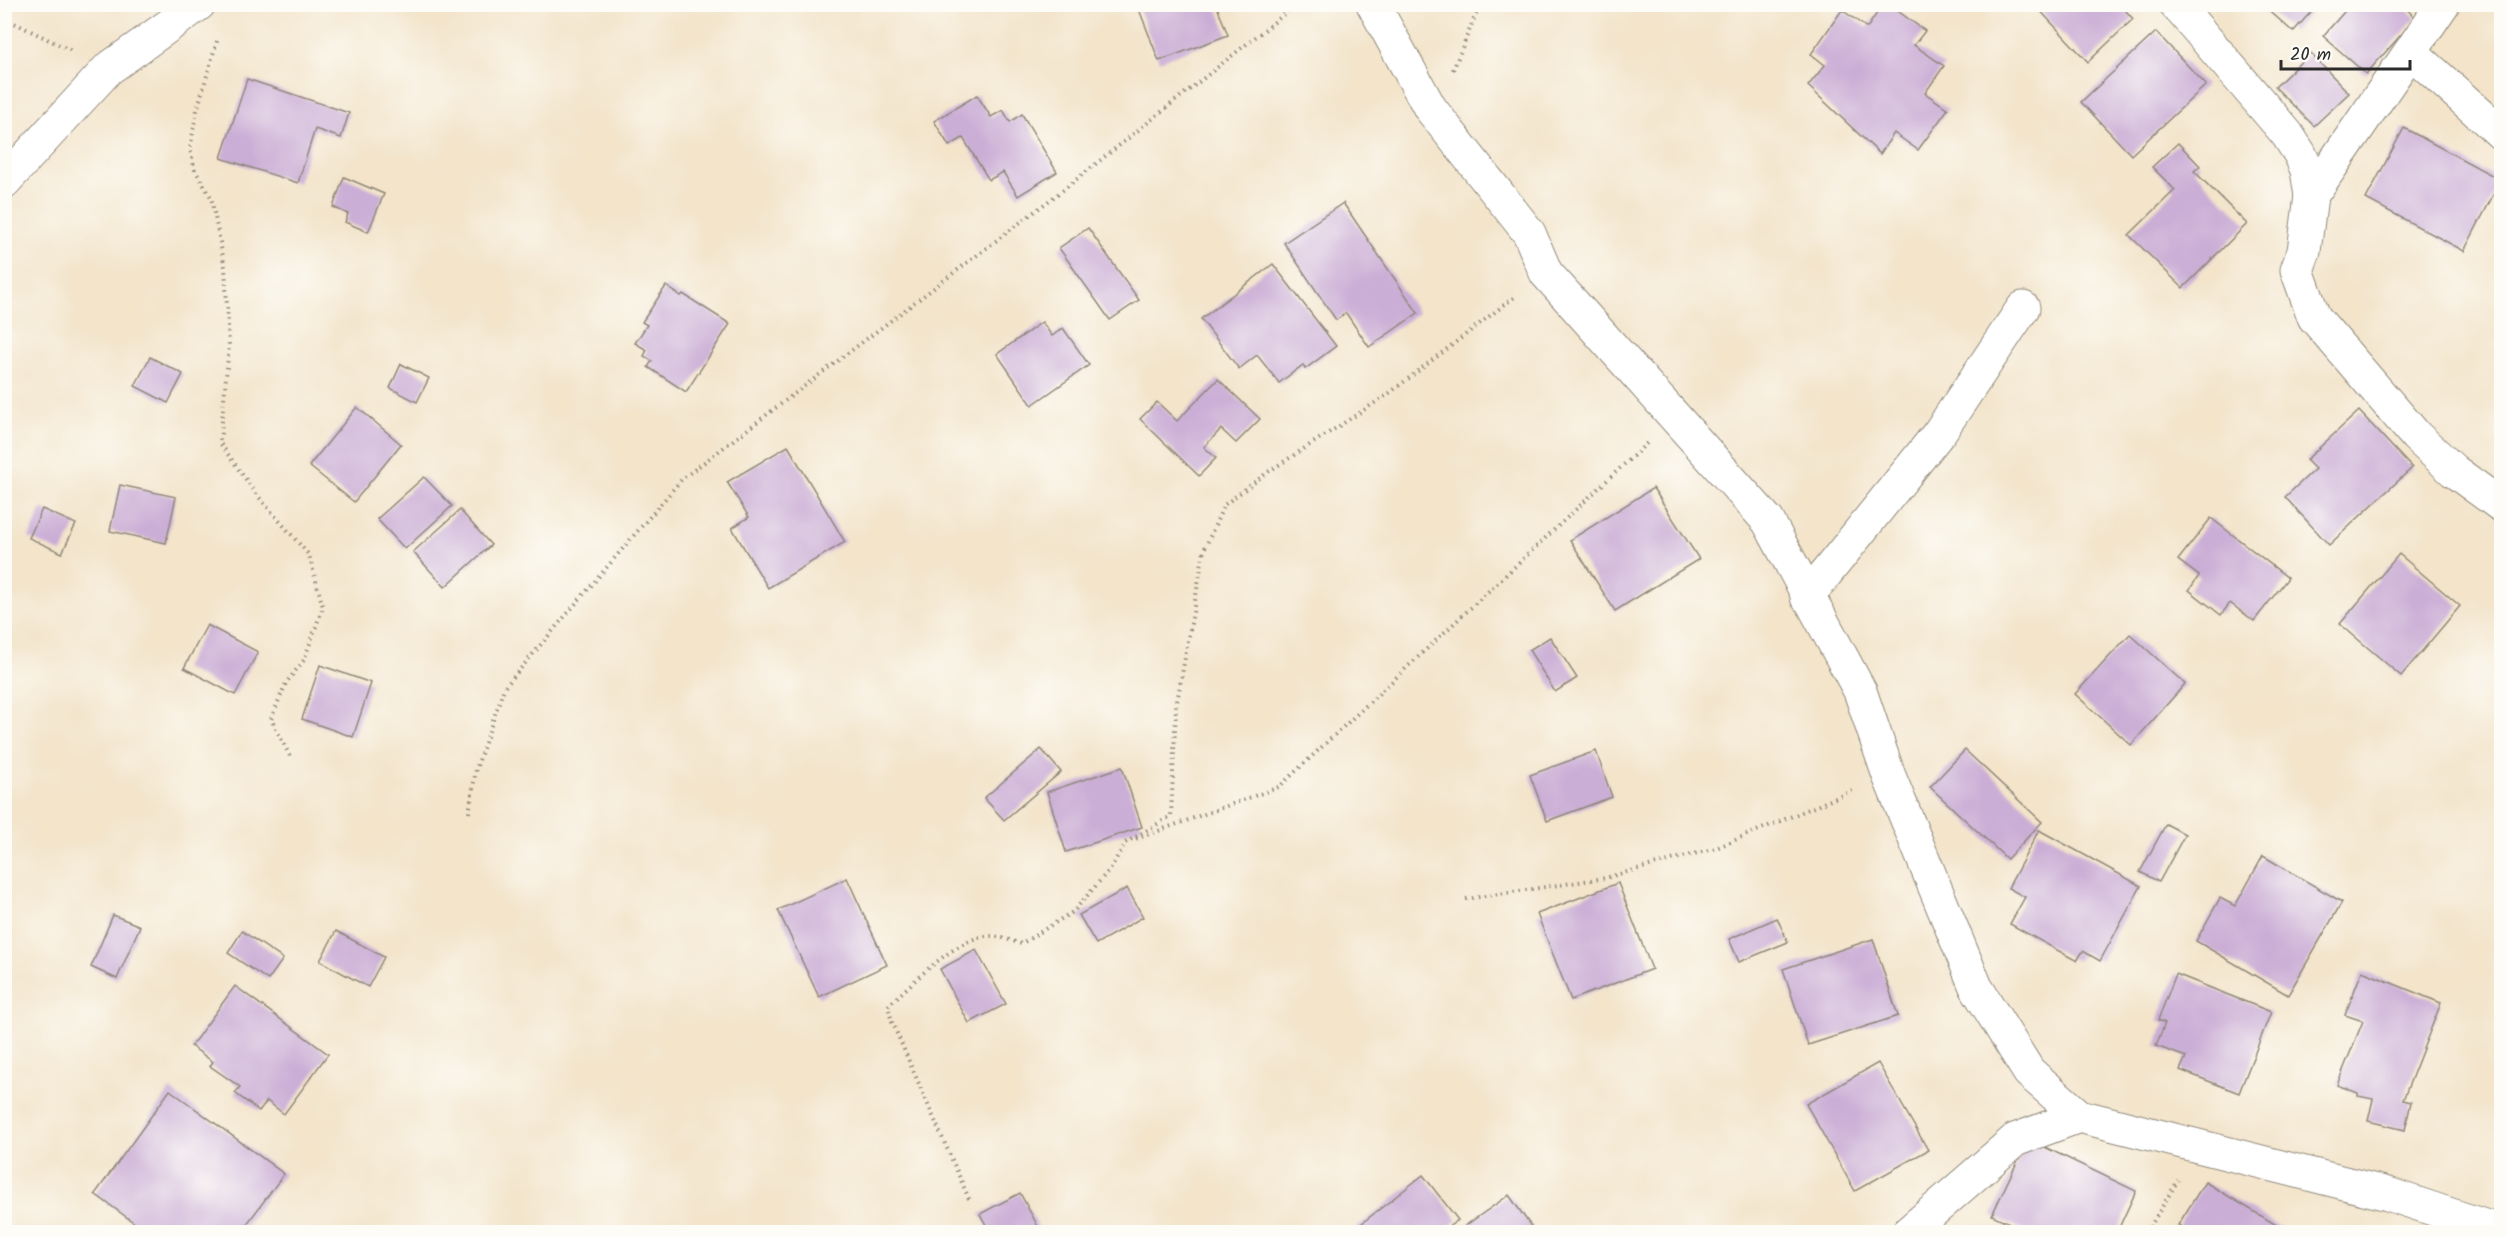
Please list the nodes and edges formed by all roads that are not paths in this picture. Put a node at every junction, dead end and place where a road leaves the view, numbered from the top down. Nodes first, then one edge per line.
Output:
1 (199, 4) edge
2 (1373, 4) edge
3 (2176, 4) edge
4 (2443, 4) edge
5 (2411, 52) junction
6 (2502, 134) edge
7 (4, 182) edge
8 (2311, 196) junction
9 (2023, 308) dead end
10 (2502, 506) edge
11 (1807, 597) junction
12 (2079, 1116) junction
13 (2502, 1232) edge
14 (1909, 1233) edge

1 - 7 street
2 - 11 street
3 - 8 street
4 - 5 street
5 - 6 street
5 - 8 street
8 - 10 street
9 - 11 street
11 - 12 street
12 - 13 street
12 - 14 street

